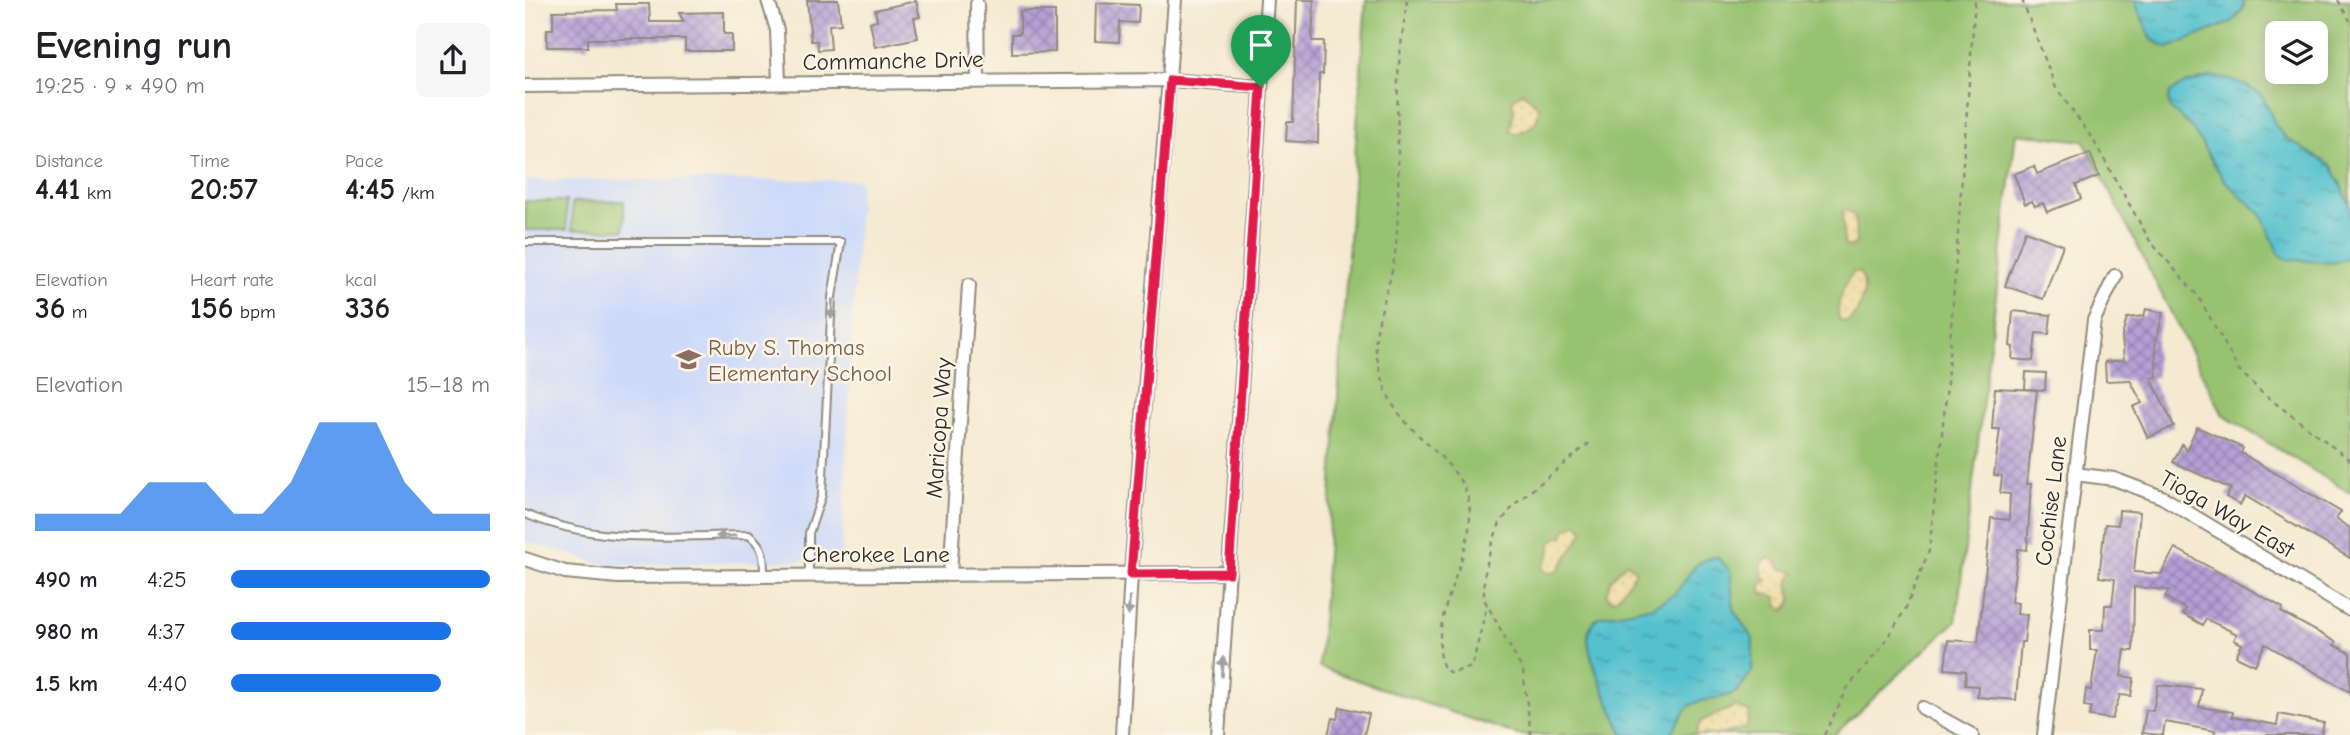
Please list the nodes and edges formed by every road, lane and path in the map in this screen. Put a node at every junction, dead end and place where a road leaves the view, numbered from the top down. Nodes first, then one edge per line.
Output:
1 (768, 0) edge
2 (1175, 0) edge
3 (1267, 0) edge
4 (1406, 0) edge
5 (1975, 0) edge
6 (2022, 0) edge
7 (2338, 0) edge
8 (977, 4) dead end
9 (2350, 21) edge
10 (1170, 80) junction
11 (978, 81) junction
12 (779, 83) junction
13 (525, 86) edge
14 (1261, 87) junction
15 (525, 242) edge
16 (2115, 276) dead end
17 (969, 285) dead end
18 (1592, 442) dead end
19 (2350, 460) edge
20 (2075, 474) junction
21 (525, 514) edge
22 (525, 559) edge
23 (1229, 573) junction
24 (1131, 574) junction
25 (764, 575) junction
26 (810, 575) junction
27 (950, 575) junction
28 (1487, 605) junction
29 (2350, 610) edge
30 (1923, 708) dead end
31 (1122, 735) edge
32 (1218, 735) edge
33 (1531, 735) edge
34 (1824, 735) edge
35 (1972, 735) edge
36 (2044, 735) edge

1 - 12 street
2 - 10 street
3 - 14 street
4 - 28 path
5 - 34 path
6 - 19 path
7 - 9 path
8 - 11 street
10 - 11 street, Commanche Drive
10 - 14 street, Commanche Drive
10 - 24 street
11 - 12 street, Commanche Drive
12 - 13 street, Commanche Drive
14 - 23 street
15 -> 26 lane
16 - 20 street, Cochise Lane
17 - 27 street, Maricopa Way
18 - 28 path
20 - 29 street, Tioga Way East
20 - 36 street, Cochise Lane
25 -> 21 lane
22 - 25 street, Cherokee Lane
23 - 24 street, Cherokee Lane
32 -> 23 street
24 - 27 street, Cherokee Lane
24 -> 31 street
25 - 26 street, Cherokee Lane
26 - 27 street, Cherokee Lane
28 - 33 path
30 - 35 street

